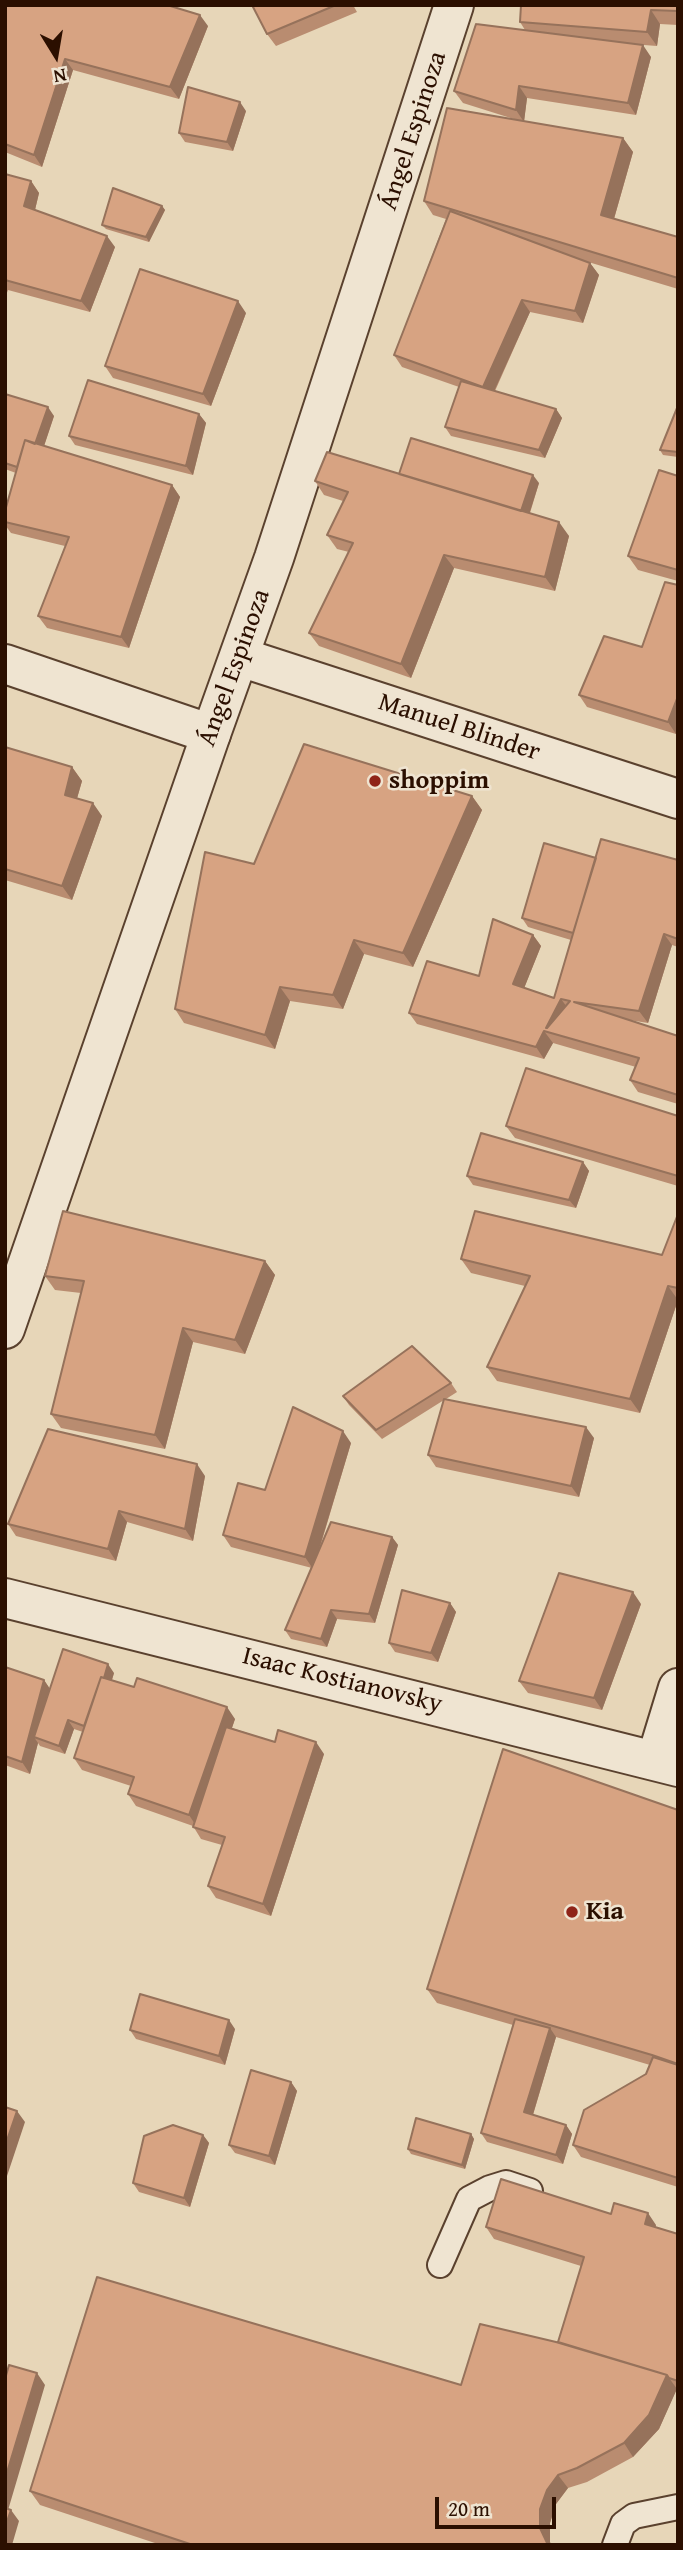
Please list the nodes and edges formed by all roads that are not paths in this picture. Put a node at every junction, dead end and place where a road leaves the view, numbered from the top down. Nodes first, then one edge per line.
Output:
1 (454, 5) edge
2 (240, 657) junction
3 (5, 664) edge
4 (211, 734) junction
5 (678, 799) edge
6 (5, 1329) edge
7 (5, 1598) edge
8 (678, 1688) edge
9 (667, 1763) edge
10 (557, 2200) edge
11 (440, 2265) dead end
12 (678, 2507) edge
13 (615, 2545) edge

1 - 2 street, Ángel Espinoza
2 - 4 street, Ángel Espinoza
2 - 5 street, Manuel Blinder
3 - 4 street
4 - 6 street, Ángel Espinoza
7 - 9 street, Isaac Kostianovsky
8 - 9 street
10 - 11 lane
12 - 13 lane

